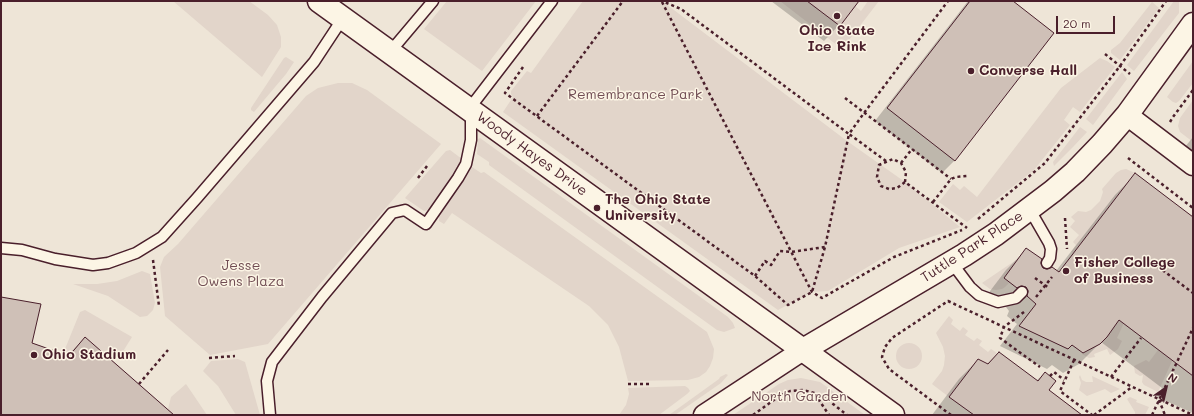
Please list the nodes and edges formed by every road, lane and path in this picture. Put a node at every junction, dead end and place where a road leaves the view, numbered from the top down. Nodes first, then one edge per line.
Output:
1 (319, 1) edge
2 (433, 1) edge
3 (552, 1) edge
4 (623, 1) edge
5 (948, 1) edge
6 (1165, 1) edge
7 (343, 18) junction
8 (1193, 24) edge
9 (390, 52) junction
10 (1105, 54) dead end
11 (1120, 66) junction
12 (523, 67) dead end
13 (1131, 75) dead end
14 (1193, 90) edge
15 (846, 98) dead end
16 (469, 109) junction
17 (864, 113) junction
18 (1127, 115) junction
19 (537, 116) junction
20 (1170, 126) dead end
21 (849, 134) junction
22 (912, 149) junction
23 (1128, 158) dead end
24 (886, 161) junction
25 (901, 163) junction
26 (1193, 165) edge
27 (427, 166) dead end
28 (967, 176) dead end
29 (418, 178) dead end
30 (951, 179) junction
31 (905, 182) junction
32 (933, 202) junction
33 (1193, 208) edge
34 (1030, 210) junction
35 (973, 223) dead end
36 (825, 246) junction
37 (1, 248) edge
38 (791, 252) junction
39 (153, 260) dead end
40 (952, 263) junction
41 (1047, 263) dead end
42 (1152, 263) dead end
43 (755, 276) junction
44 (1035, 278) dead end
45 (1049, 288) dead end
46 (812, 292) junction
47 (1022, 292) dead end
48 (1193, 293) edge
49 (159, 306) dead end
50 (1004, 327) junction
51 (1193, 328) edge
52 (1141, 338) dead end
53 (168, 350) dead end
54 (803, 350) junction
55 (235, 356) dead end
56 (209, 358) dead end
57 (1074, 360) junction
58 (1040, 367) dead end
59 (1050, 376) dead end
60 (1111, 377) junction
61 (1064, 380) junction
62 (139, 384) dead end
63 (628, 384) dead end
64 (649, 384) dead end
65 (1132, 387) junction
66 (815, 393) junction
67 (1159, 400) junction
68 (270, 415) edge
69 (704, 415) edge
70 (753, 415) edge
71 (829, 415) edge
72 (847, 415) edge
73 (893, 415) edge
74 (951, 415) edge
75 (1093, 415) edge
76 (1152, 415) edge
77 (1165, 415) edge
78 (1193, 415) edge

1 - 7 street, Woody Hayes Drive
2 - 9 lane
3 - 16 lane
4 - 19 path
5 - 17 path
6 - 11 path
7 - 9 street, Woody Hayes Drive
7 - 37 lane
8 - 18 street, Tuttle Park Place
9 - 16 street, Woody Hayes Drive
10 - 11 path
11 - 13 path
11 - 35 path
12 - 19 path
14 - 20 path
15 - 17 path
16 - 54 street, Woody Hayes Drive
16 - 68 lane
17 - 21 path
17 - 22 path
18 - 26 street
18 - 34 street, Tuttle Park Place
19 - 43 path
21 - 24 path
21 - 36 path
21 - 38 path
22 - 25 path
22 - 30 path
23 - 33 path
24 - 25 path
24 - 31 path
25 - 31 path
27 - 29 path
28 - 30 path
30 - 32 path
31 - 32 path
32 - 46 path
34 - 40 street, Tuttle Park Place
34 - 41 lane
36 - 38 path
36 - 46 path
38 - 43 path
38 - 46 path
39 - 49 path
40 - 47 lane
40 - 54 street, Tuttle Park Place
42 - 48 path
43 - 46 path
44 - 45 path
50 - 57 path
50 - 58 path
50 - 74 path
51 - 67 path
52 - 60 path
53 - 62 path
54 - 69 street, Tuttle Park Place
54 - 73 street, Woody Hayes Drive
55 - 56 path
57 - 60 path
57 - 61 path
59 - 61 path
60 - 65 path
61 - 75 path
63 - 64 path
65 - 67 path
65 - 75 path
66 - 70 path
66 - 71 path
66 - 72 path
67 - 76 path
67 - 77 path
67 - 78 path

